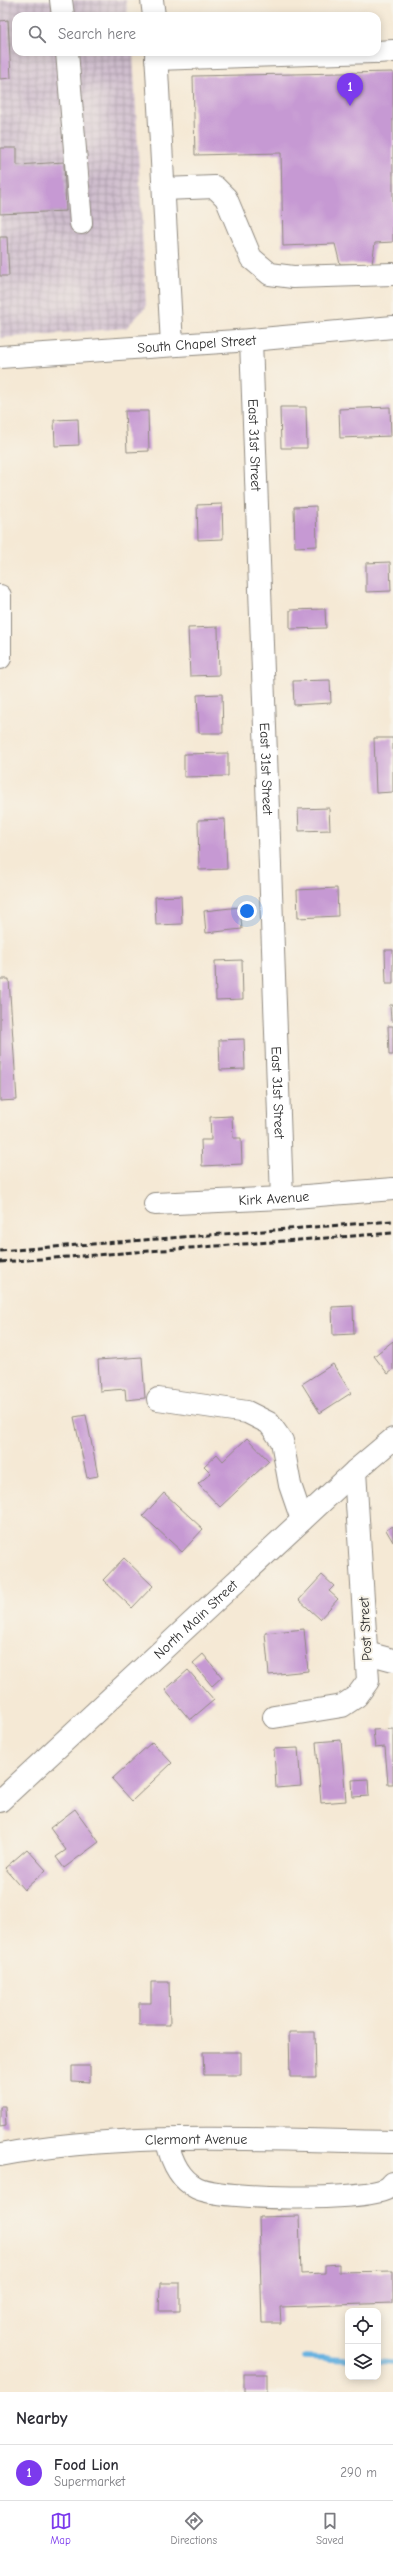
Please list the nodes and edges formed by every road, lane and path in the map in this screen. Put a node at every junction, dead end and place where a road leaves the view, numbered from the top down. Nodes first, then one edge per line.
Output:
1 (61, 0) edge
2 (152, 0) edge
3 (62, 12) edge
4 (154, 12) edge
5 (393, 51) edge
6 (381, 52) edge
7 (67, 56) edge
8 (156, 56) edge
9 (164, 189) junction
10 (81, 223) dead end
11 (393, 274) edge
12 (393, 327) edge
13 (251, 340) junction
14 (172, 345) junction
15 (0, 357) edge
16 (0, 596) edge
17 (0, 658) edge
18 (393, 1189) edge
19 (282, 1198) junction
20 (155, 1204) dead end
21 (158, 1399) dead end
22 (393, 1439) edge
23 (355, 1471) junction
24 (302, 1520) junction
25 (367, 1653) junction
26 (393, 1660) edge
27 (274, 1717) dead end
28 (0, 1801) edge
29 (167, 2141) junction
30 (393, 2142) edge
31 (0, 2155) edge
32 (393, 2183) edge

1 - 3 street
2 - 4 street
5 - 6 street
7 - 10 street
8 - 9 street
9 - 11 street
9 - 14 street
12 - 13 street, South Chapel Street
13 - 14 street, South Chapel Street
13 - 19 street, East 31st Street
14 - 15 street, South Chapel Street
16 - 17 street
18 - 19 street, Kirk Avenue
19 - 20 street, Kirk Avenue
21 - 24 street
22 - 23 street, North Main Street
23 - 24 street, North Main Street
23 - 25 street, Post Street
24 - 28 street, North Main Street
25 - 26 street
25 - 27 street, Post Street
29 - 30 street, Clermont Avenue
29 - 31 street, Clermont Avenue
29 - 32 street

